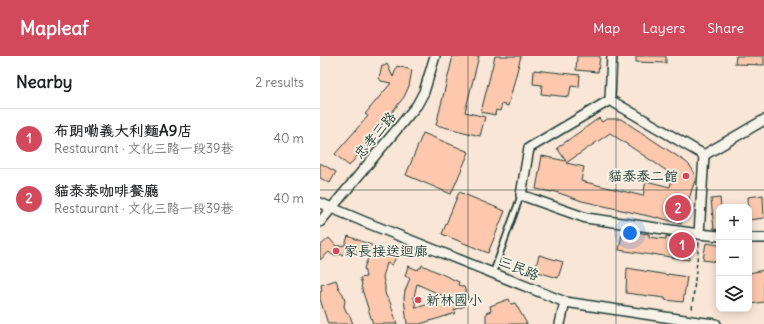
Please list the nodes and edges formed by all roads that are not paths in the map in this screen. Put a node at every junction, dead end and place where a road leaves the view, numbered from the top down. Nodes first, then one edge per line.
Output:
1 (435, 56) edge
2 (612, 56) edge
3 (610, 100) junction
4 (764, 120) edge
5 (704, 156) junction
6 (521, 195) junction
7 (320, 203) edge
8 (332, 209) junction
9 (320, 222) edge
10 (699, 234) junction
11 (716, 236) edge
12 (752, 238) edge
13 (764, 238) edge
14 (494, 273) junction
15 (565, 302) junction
16 (560, 324) edge
17 (716, 324) edge

1 - 8 street, 忠孝三路
2 - 3 street
3 - 5 street
3 - 6 street
4 - 5 street
5 - 10 street
6 - 10 street
6 - 14 lane
7 - 8 street, 三民路
8 - 9 street, 忠孝三路
8 - 14 street, 三民路
10 - 11 street
12 - 13 street
14 - 15 street, 三民路
15 - 16 street
15 - 17 street, 三民路

